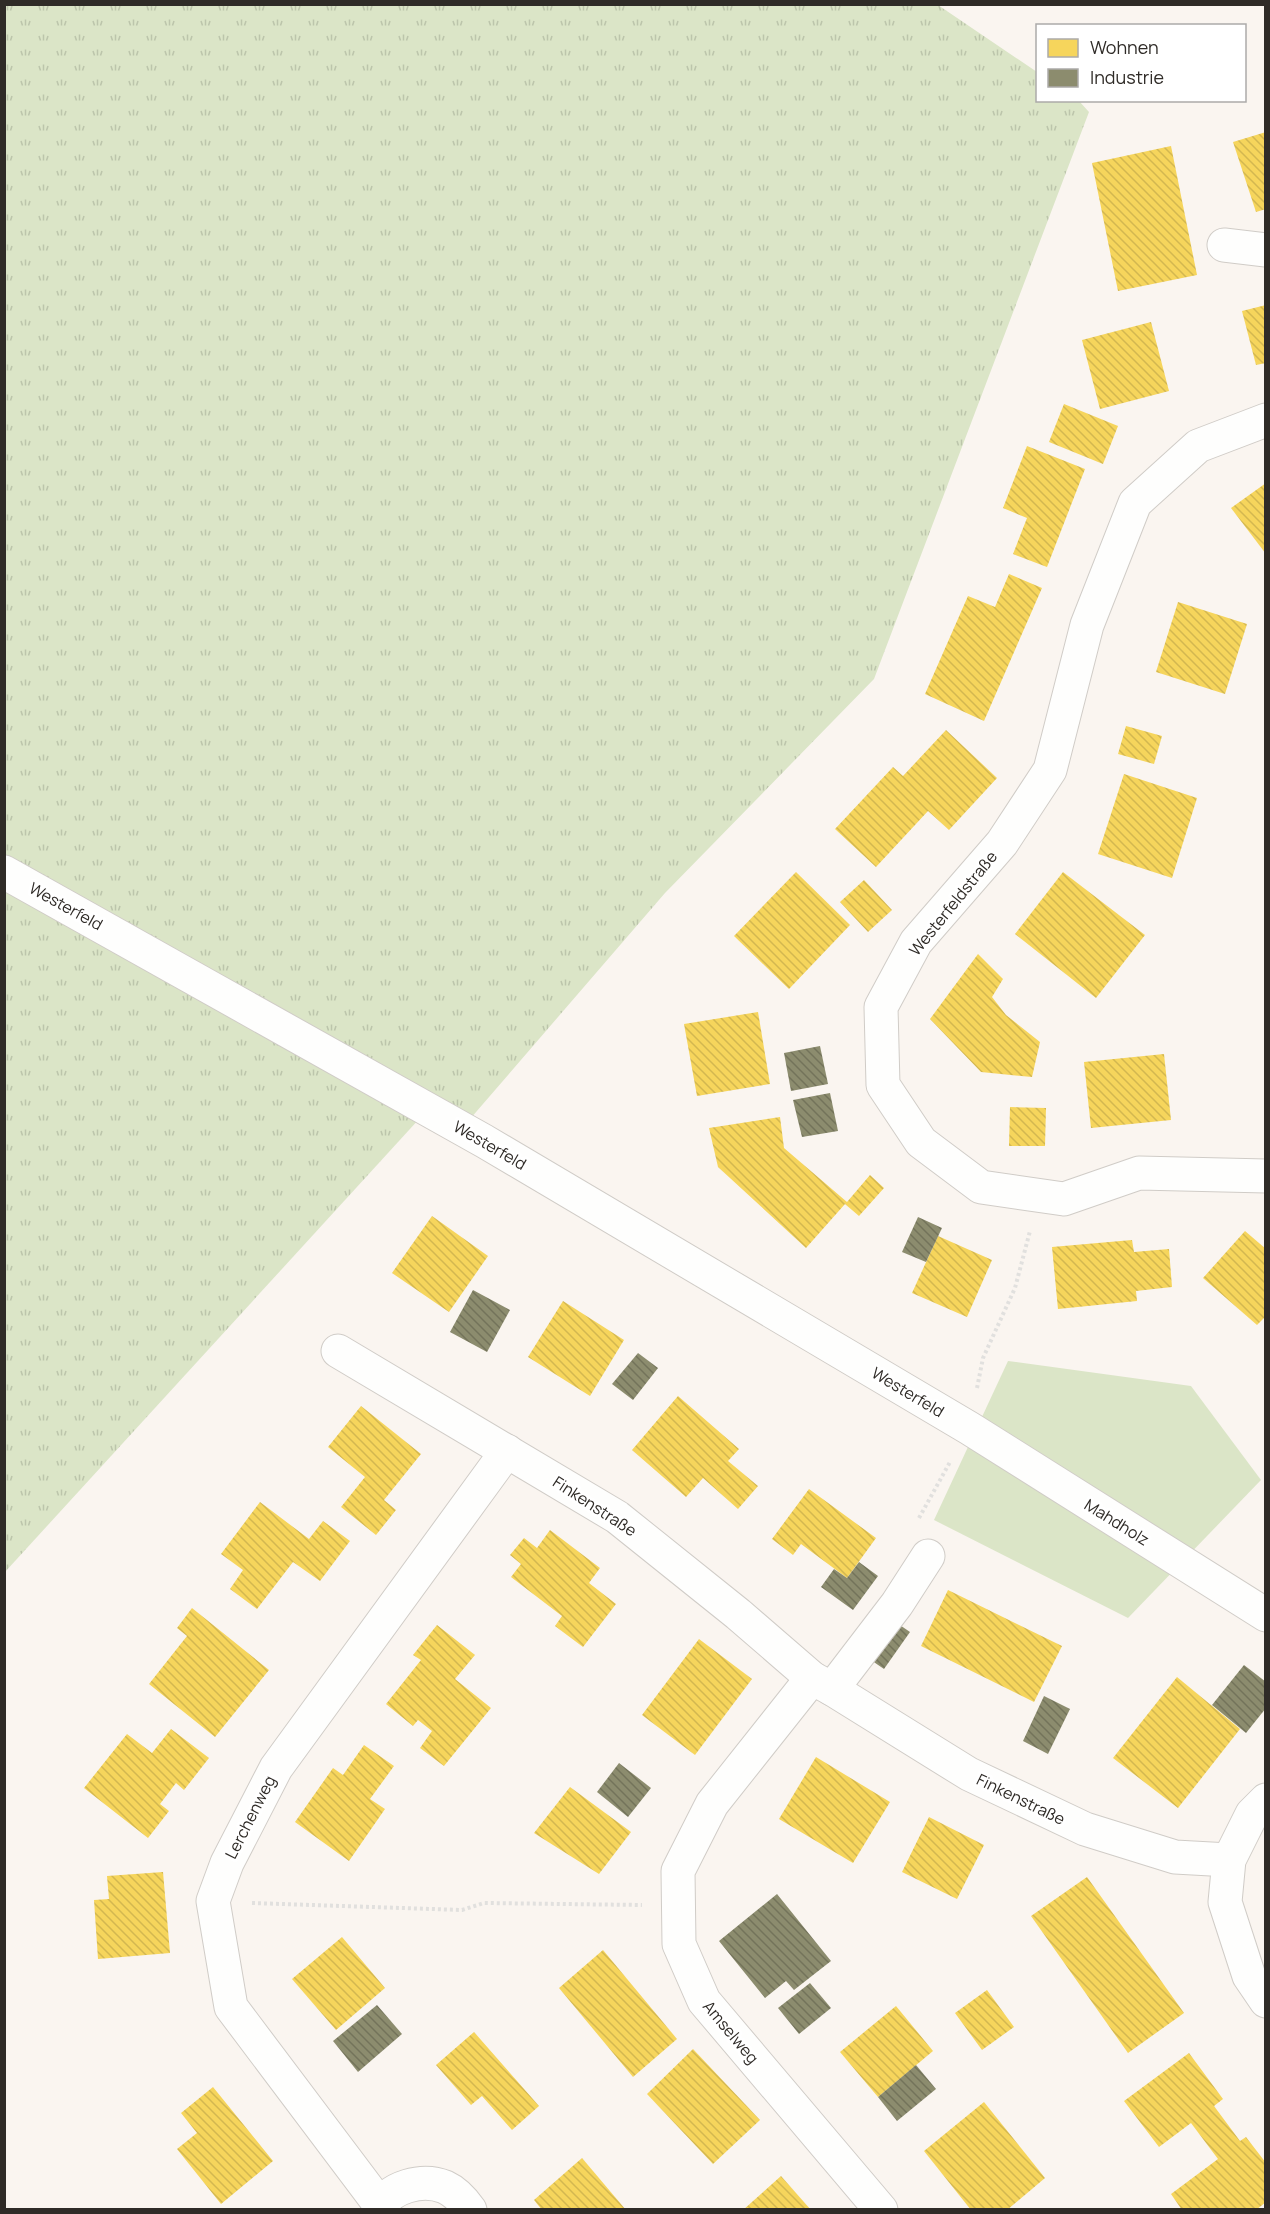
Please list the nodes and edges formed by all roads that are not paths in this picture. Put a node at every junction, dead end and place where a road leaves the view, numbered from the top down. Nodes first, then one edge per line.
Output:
1 (1224, 245) dead end
2 (1266, 250) edge
3 (1266, 420) edge
4 (4, 872) edge
5 (1266, 1176) edge
6 (338, 1351) dead end
7 (969, 1428) joint
8 (507, 1451) junction
9 (928, 1556) road end
10 (1266, 1616) edge
11 (822, 1683) junction
12 (1266, 1800) edge
13 (1229, 1860) junction
14 (1266, 2001) edge
15 (379, 2207) edge
16 (470, 2210) edge
17 (881, 2210) edge

1 - 2 street
3 - 5 street, Westerfeldstraße
4 - 7 street, Westerfeld
6 - 8 street, Finkenstraße
7 - 10 street, Mahdholz
8 - 11 street, Finkenstraße
8 - 15 street, Lerchenweg
9 - 11 street
11 - 13 street, Finkenstraße
11 - 17 street, Amselweg
12 - 13 street
13 - 14 street
15 - 16 street, Lerchenweg

